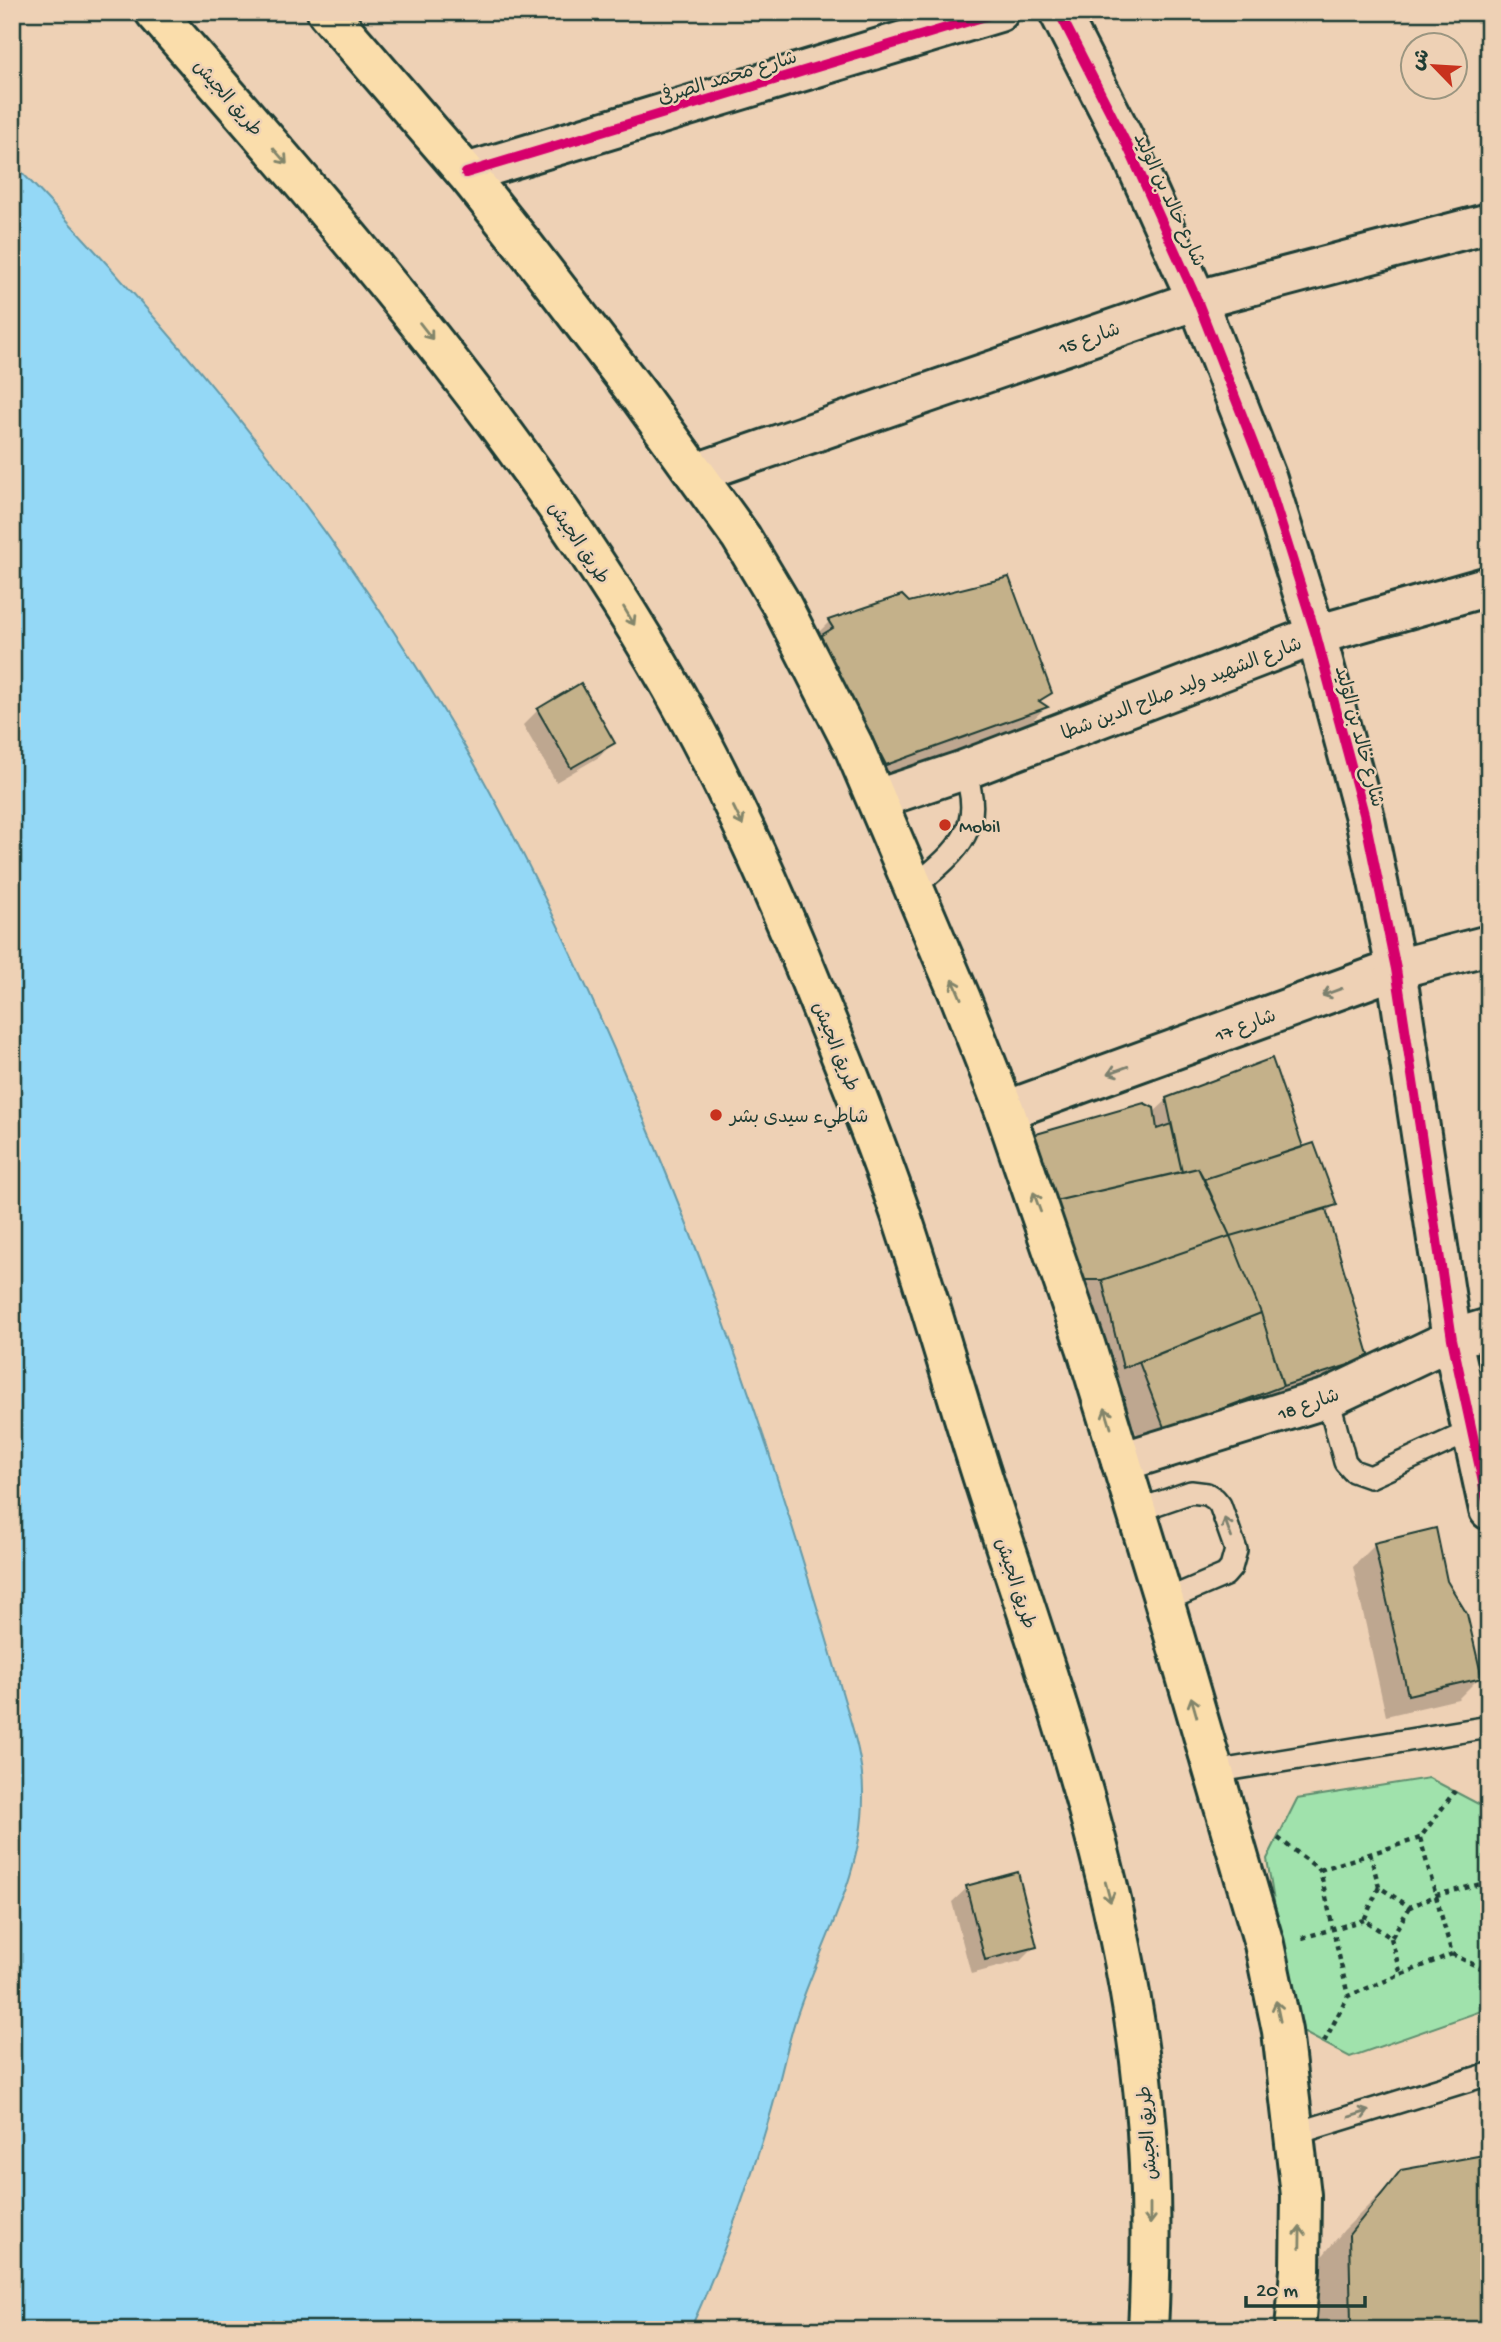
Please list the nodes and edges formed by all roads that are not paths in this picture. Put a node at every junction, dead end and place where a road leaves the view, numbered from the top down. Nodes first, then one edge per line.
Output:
1 (155, 12) edge
2 (327, 12) edge
3 (999, 12) edge
4 (1059, 12) edge
5 (466, 173) junction
6 (1489, 223) edge
7 (1197, 300) junction
8 (696, 473) junction
9 (1489, 586) edge
10 (1316, 635) junction
11 (964, 770) junction
12 (877, 799) junction
13 (914, 887) junction
14 (1489, 945) edge
15 (1396, 969) junction
16 (1004, 1111) junction
17 (1489, 1328) edge
18 (1452, 1339) junction
19 (1328, 1398) junction
20 (1471, 1431) junction
21 (1121, 1462) junction
22 (1489, 1510) edge
23 (1136, 1511) junction
24 (1164, 1601) junction
25 (1489, 1727) edge
26 (1213, 1772) junction
27 (1489, 2074) edge
28 (1294, 2134) junction
29 (1148, 2330) edge
30 (1294, 2330) edge

1 -> 29 highway, طريق الجيش
2 - 5 highway
3 - 5 street, شارع محمد الصرفى
4 - 7 street, شارع خالد بن الوليد
5 - 8 highway
6 - 7 street, شارع 15
7 - 8 street, شارع 15
7 - 10 street, شارع خالد بن الوليد
8 - 12 highway
9 - 10 street, شارع الشهيد وليد صلاح الدين شطا
10 - 11 street, شارع الشهيد وليد صلاح الدين شطا
10 - 15 street, شارع خالد بن الوليد
11 - 12 street, شارع الشهيد وليد صلاح الدين شطا
11 - 13 lane
12 - 13 highway
16 -> 13 highway
14 - 15 street, شارع 17
15 -> 16 street, شارع 17
15 - 18 street, شارع خالد بن الوليد
21 -> 16 highway
17 - 18 street, شارع 18
18 - 19 street, شارع 18
18 - 20 street, شارع خالد بن الوليد
19 - 20 lane
19 - 21 street, شارع 18
20 - 22 street, شارع خالد بن الوليد
21 - 23 highway
23 - 24 highway
24 -> 23 lane
26 -> 24 highway
25 - 26 lane
28 -> 26 highway
28 -> 27 lane
30 -> 28 highway

